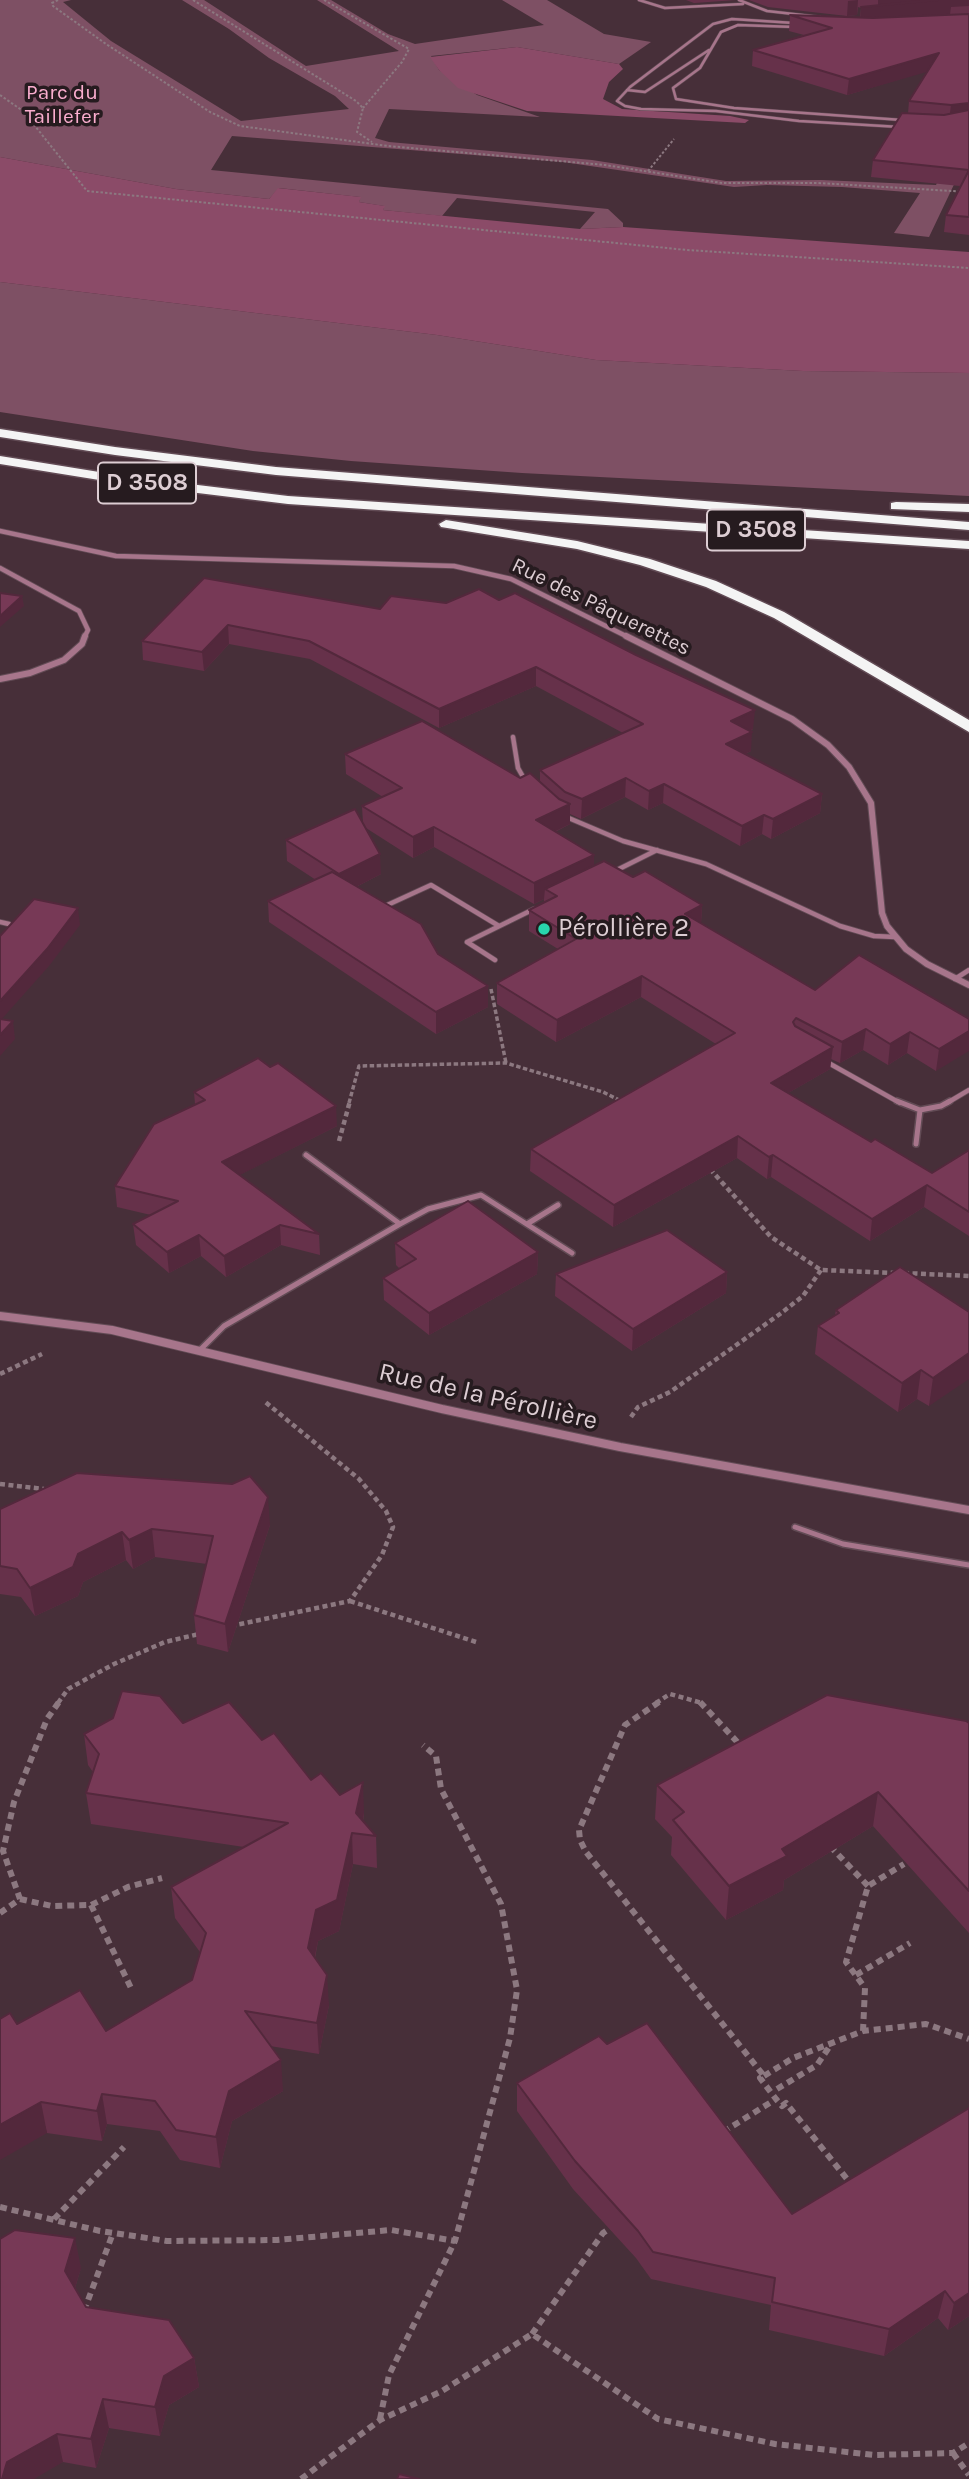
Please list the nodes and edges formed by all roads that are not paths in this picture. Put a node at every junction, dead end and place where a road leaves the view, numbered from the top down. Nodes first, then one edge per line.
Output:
1 (639, 0) edge
2 (739, 0) edge
3 (744, 4) junction
4 (822, 17) edge
5 (798, 23) dead end
6 (804, 27) edge
7 (709, 50) junction
8 (627, 90) junction
9 (906, 120) edge
10 (905, 128) edge
11 (0, 433) edge
12 (0, 460) edge
13 (572, 494) junction
14 (288, 500) junction
15 (969, 508) edge
16 (969, 526) edge
17 (0, 531) edge
18 (969, 545) edge
19 (0, 568) edge
20 (0, 679) edge
21 (969, 727) edge
22 (513, 737) dead end
23 (528, 786) edge
24 (554, 810) edge
25 (657, 850) junction
26 (609, 874) edge
27 (383, 907) edge
28 (536, 909) edge
29 (0, 922) edge
30 (9, 924) edge
31 (499, 926) junction
32 (895, 937) junction
33 (495, 960) road end
34 (969, 970) edge
35 (955, 979) junction
36 (969, 985) edge
37 (818, 1057) edge
38 (969, 1090) edge
39 (920, 1110) junction
40 (916, 1144) dead end
41 (306, 1155) dead end
42 (558, 1205) dead end
43 (400, 1224) junction
44 (527, 1224) junction
45 (572, 1253) dead end
46 (0, 1316) edge
47 (200, 1350) junction
48 (969, 1510) edge
49 (796, 1527) dead end
50 (969, 1564) edge

1 - 3 lane
2 - 3 lane
3 - 4 lane
5 - 8 lane
6 - 7 lane
7 - 8 lane
7 - 9 lane
8 - 10 lane
11 - 13 highway, D 3508
12 - 14 highway, D 3508
13 - 15 highway
13 - 16 highway, D 3508
14 - 18 highway, D 3508
14 - 21 highway
17 - 32 street, Rue des Pâquerettes
19 - 20 street
22 - 23 lane
24 - 25 lane
25 - 26 lane
25 - 32 lane
27 - 31 lane
28 - 31 lane
29 - 30 lane
31 - 33 lane
32 - 35 street, Rue des Pâquerettes
34 - 35 lane
35 - 36 street, Rue des Pâquerettes
37 - 39 lane
38 - 39 lane
39 - 40 lane
41 - 43 lane
42 - 44 lane
43 - 44 lane
43 - 47 lane
44 - 45 lane
46 - 47 street, Rue de la Pérollière
47 - 48 street, Rue de la Pérollière
49 - 50 lane

